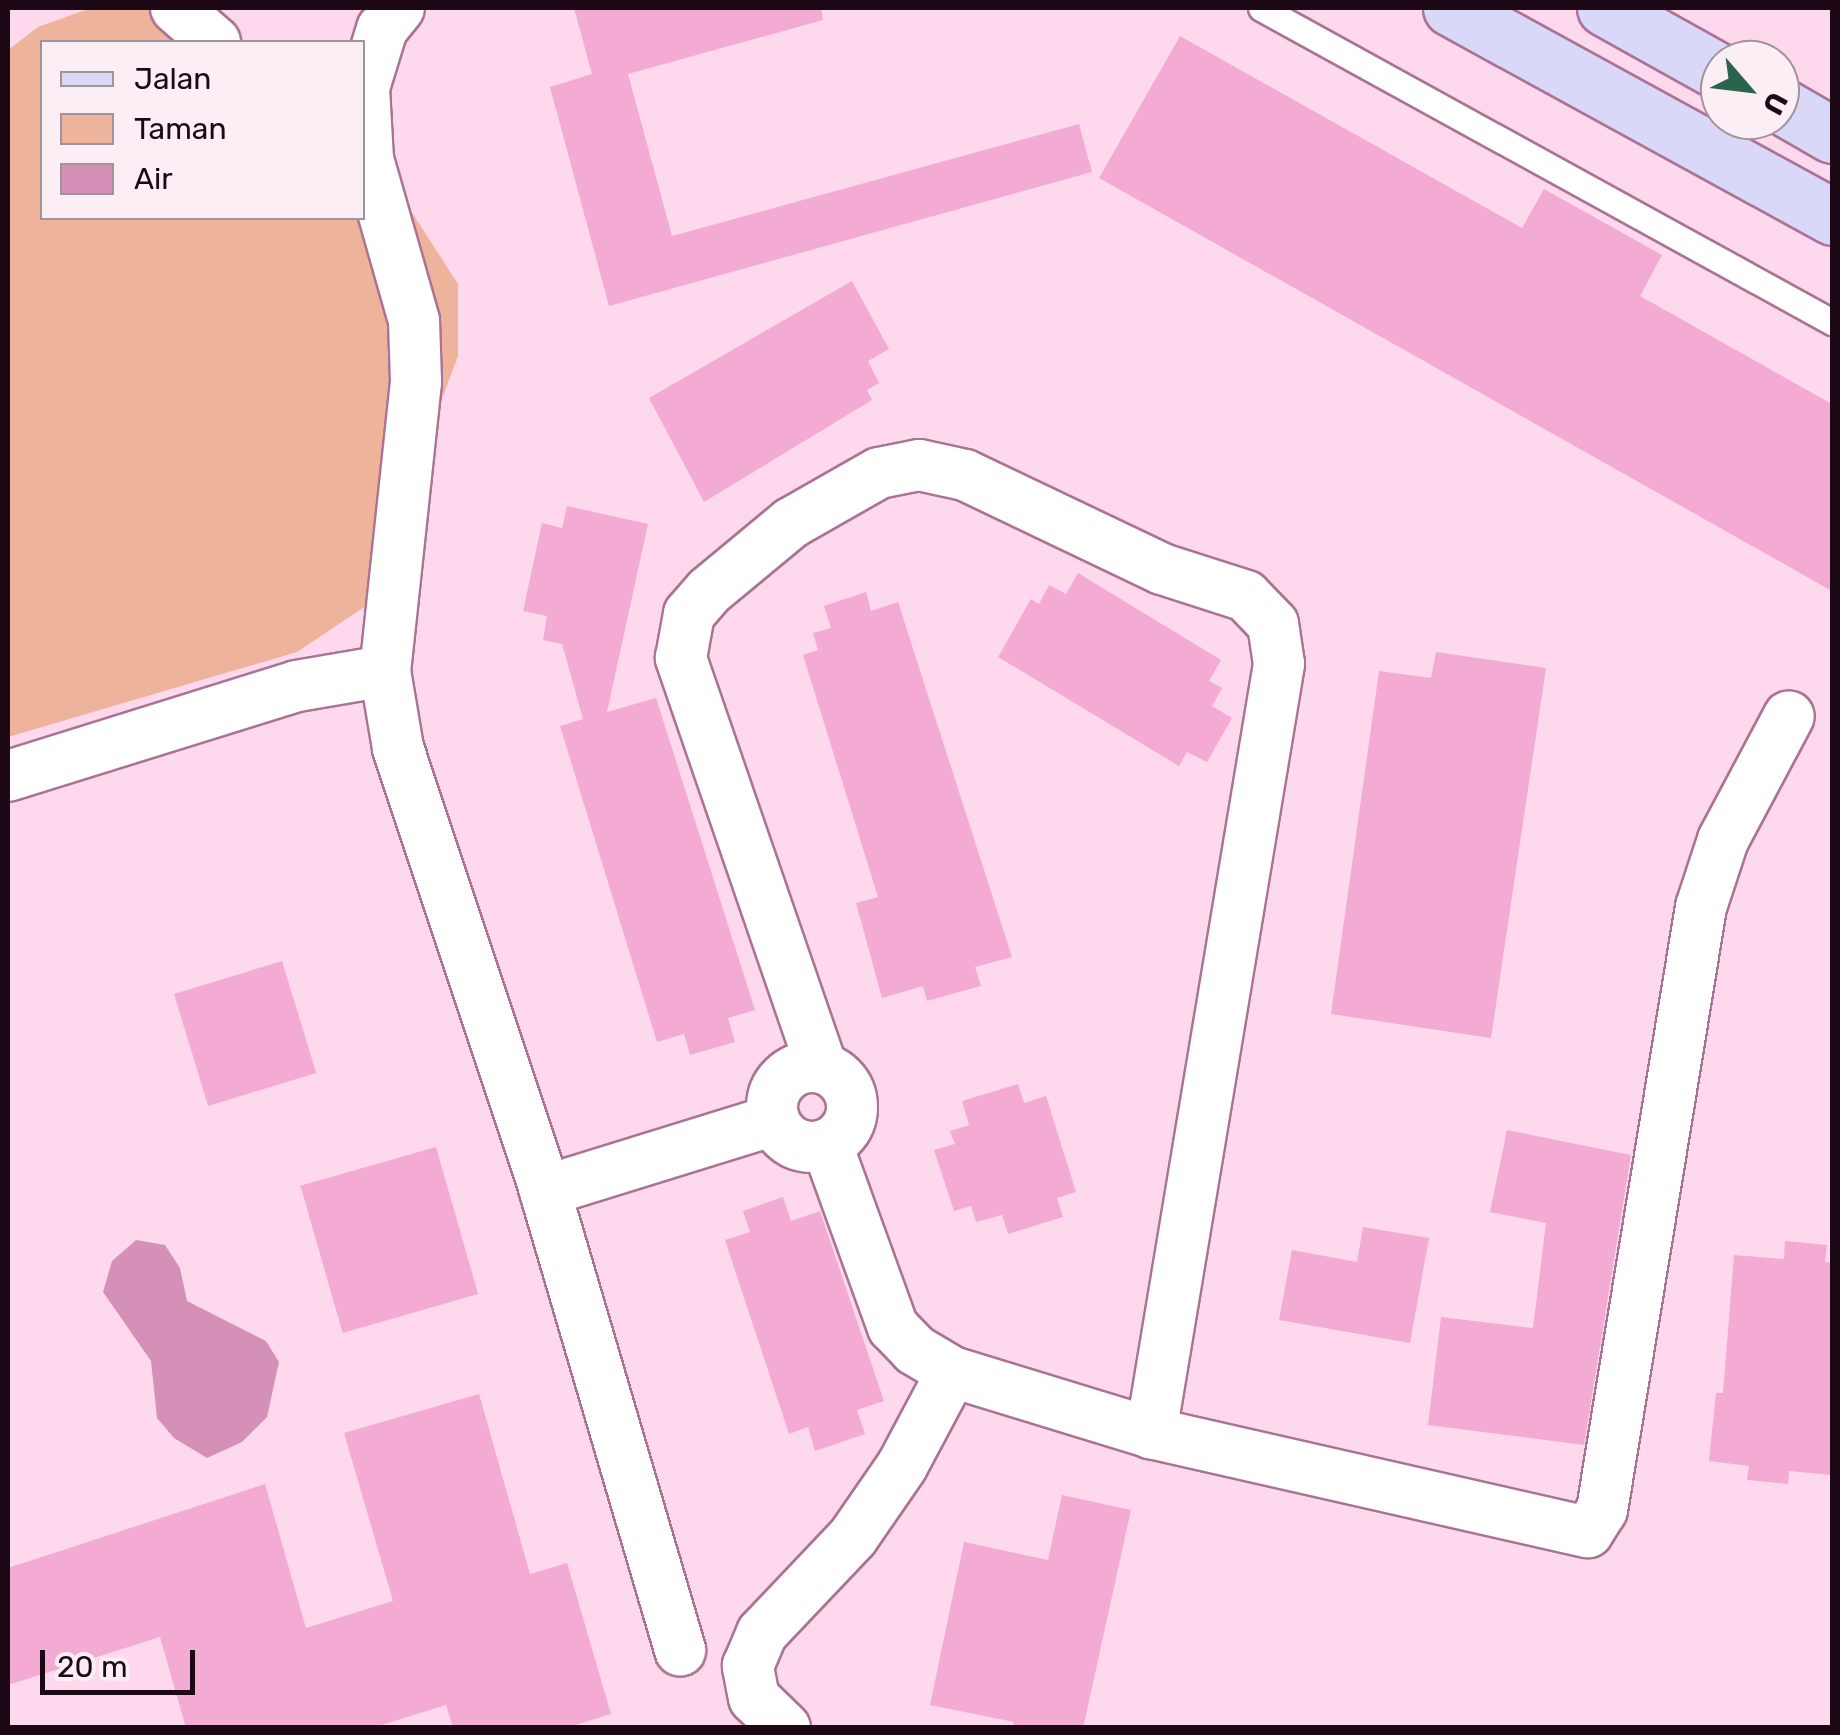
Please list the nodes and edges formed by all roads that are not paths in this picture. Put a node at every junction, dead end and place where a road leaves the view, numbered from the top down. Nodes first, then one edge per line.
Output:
1 (176, 8) edge
2 (399, 8) edge
3 (1261, 8) edge
4 (1451, 8) edge
5 (1605, 8) edge
6 (213, 40) edge
7 (1700, 61) edge
8 (365, 85) edge
9 (1800, 116) edge
10 (1832, 134) edge
11 (365, 157) edge
12 (1832, 218) edge
13 (1832, 322) edge
14 (385, 671) junction
15 (1789, 716) dead end
16 (8, 776) edge
17 (822, 1068) junction
18 (774, 1120) junction
19 (827, 1145) junction
20 (545, 1191) junction
21 (952, 1372) junction
22 (1151, 1433) junction
23 (680, 1651) dead end
24 (785, 1728) edge

1 - 6 street
2 - 8 street
3 - 13 lane
4 - 12 street
5 - 7 street
9 - 10 street
11 - 14 street
14 - 16 street
14 - 20 street
15 - 22 street
17 - 18 street
17 - 19 street
17 - 22 street
18 - 19 street
18 - 20 street
19 - 21 street
20 - 23 street
21 - 22 street
21 - 24 street

